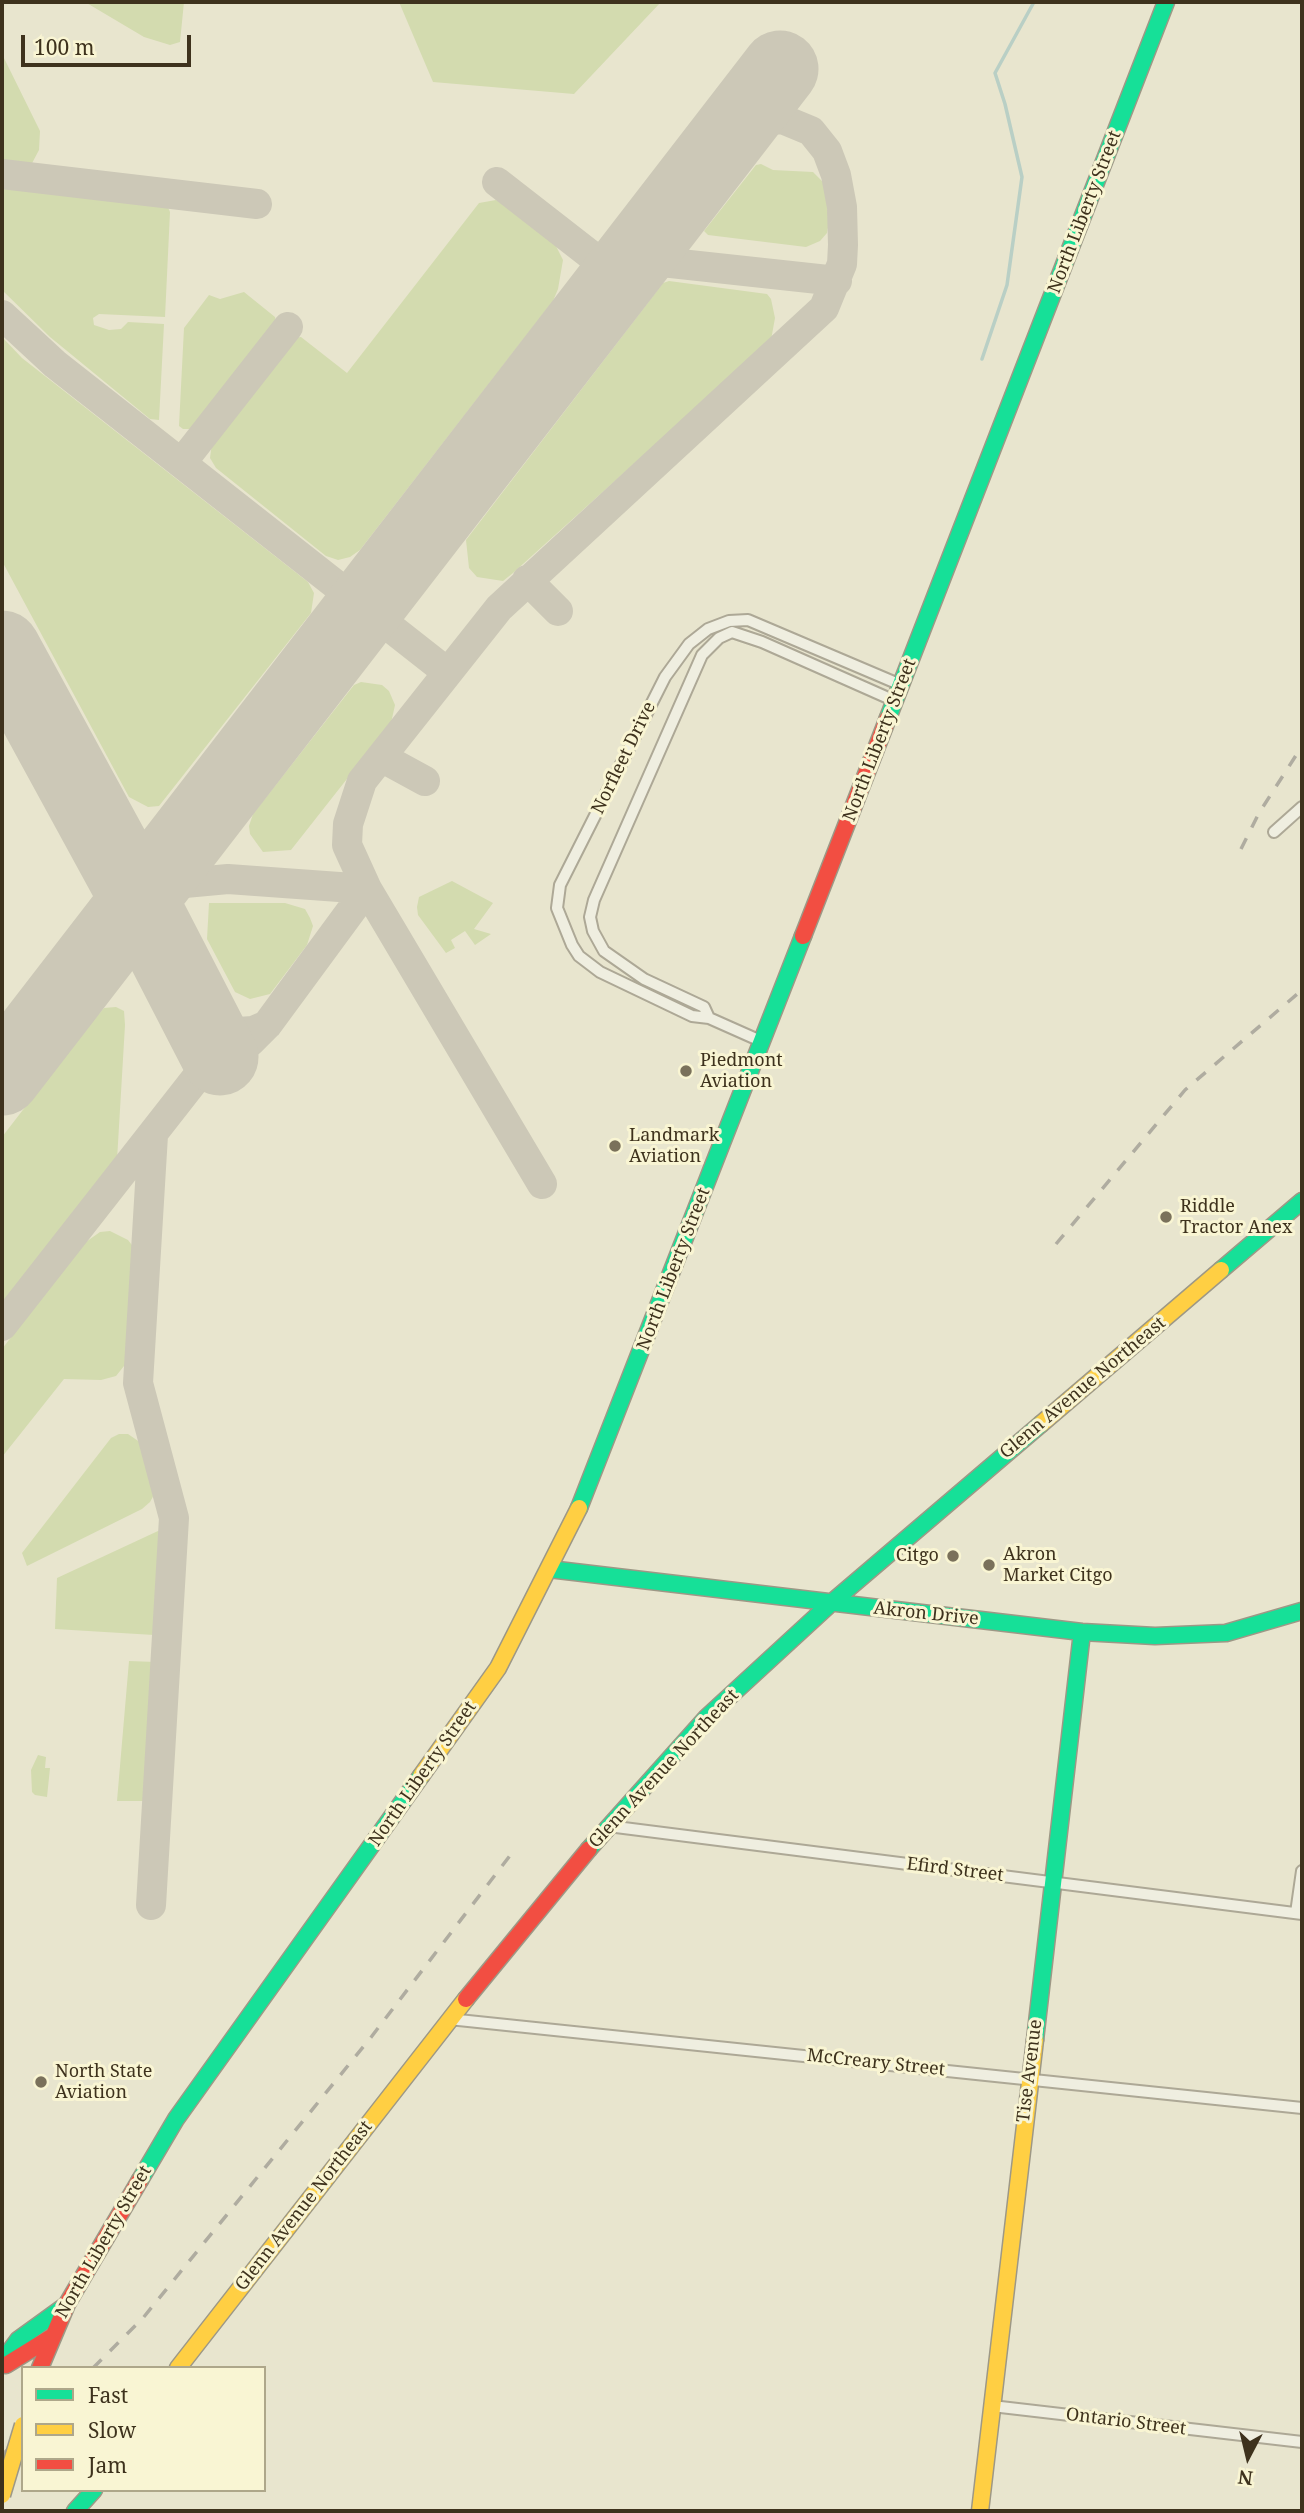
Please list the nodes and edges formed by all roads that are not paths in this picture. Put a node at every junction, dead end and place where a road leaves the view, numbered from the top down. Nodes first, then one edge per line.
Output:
1 (1167, 2) edge
2 (754, 622) junction
3 (748, 637) junction
4 (840, 659) junction
5 (834, 674) junction
6 (901, 684) junction
7 (895, 701) junction
8 (1302, 807) edge
9 (1274, 832) dead end
10 (709, 1017) junction
11 (763, 1042) junction
12 (1302, 1200) edge
13 (549, 1569) junction
14 (830, 1604) junction
15 (1302, 1611) edge
16 (1082, 1632) junction
17 (608, 1826) junction
18 (1302, 1871) edge
19 (1052, 1883) junction
20 (1299, 1913) edge
21 (449, 2019) junction
22 (1029, 2079) junction
23 (1302, 2108) edge
24 (67, 2304) junction
25 (53, 2336) junction
26 (2, 2362) edge
27 (40, 2366) edge
28 (180, 2366) edge
29 (2, 2369) edge
30 (992, 2406) junction
31 (21, 2432) edge
32 (1302, 2442) edge
33 (92, 2492) edge
34 (2, 2495) edge
35 (77, 2510) edge
36 (979, 2511) edge

1 - 6 main road, North Liberty Street
2 - 3 street
2 - 4 street, Norfleet Drive
2 - 10 street, Norfleet Drive
3 - 5 street
3 - 10 street, Norfleet Drive
4 - 5 street
4 - 6 street, Norfleet Drive
5 - 7 street
6 - 7 main road, North Liberty Street
7 - 11 main road, North Liberty Street
8 - 9 street
10 - 11 street, Norfleet Drive
11 - 13 main road, North Liberty Street
12 - 14 main road, Glenn Avenue Northeast
13 - 14 main road, Akron Drive
13 - 24 main road, North Liberty Street
14 - 16 main road, Akron Drive
14 - 17 main road, Glenn Avenue Northeast
15 - 16 main road, Akron Drive
16 - 19 main road, Tise Avenue
17 - 19 street, Efird Street
17 - 21 main road, Glenn Avenue Northeast
18 - 20 street
19 - 20 street, Efird Street
19 - 22 main road, Tise Avenue
21 - 22 street, McCreary Street
21 - 28 main road, Glenn Avenue Northeast
22 - 23 street, McCreary Street
22 - 30 main road, Tise Avenue
24 - 25 main road, North Liberty Street
24 - 26 main road
25 - 27 main road, North Liberty Street
25 - 29 main road
30 - 32 street, Ontario Street
30 - 36 main road, Tise Avenue
31 - 34 main road, bridge
33 - 35 main road

